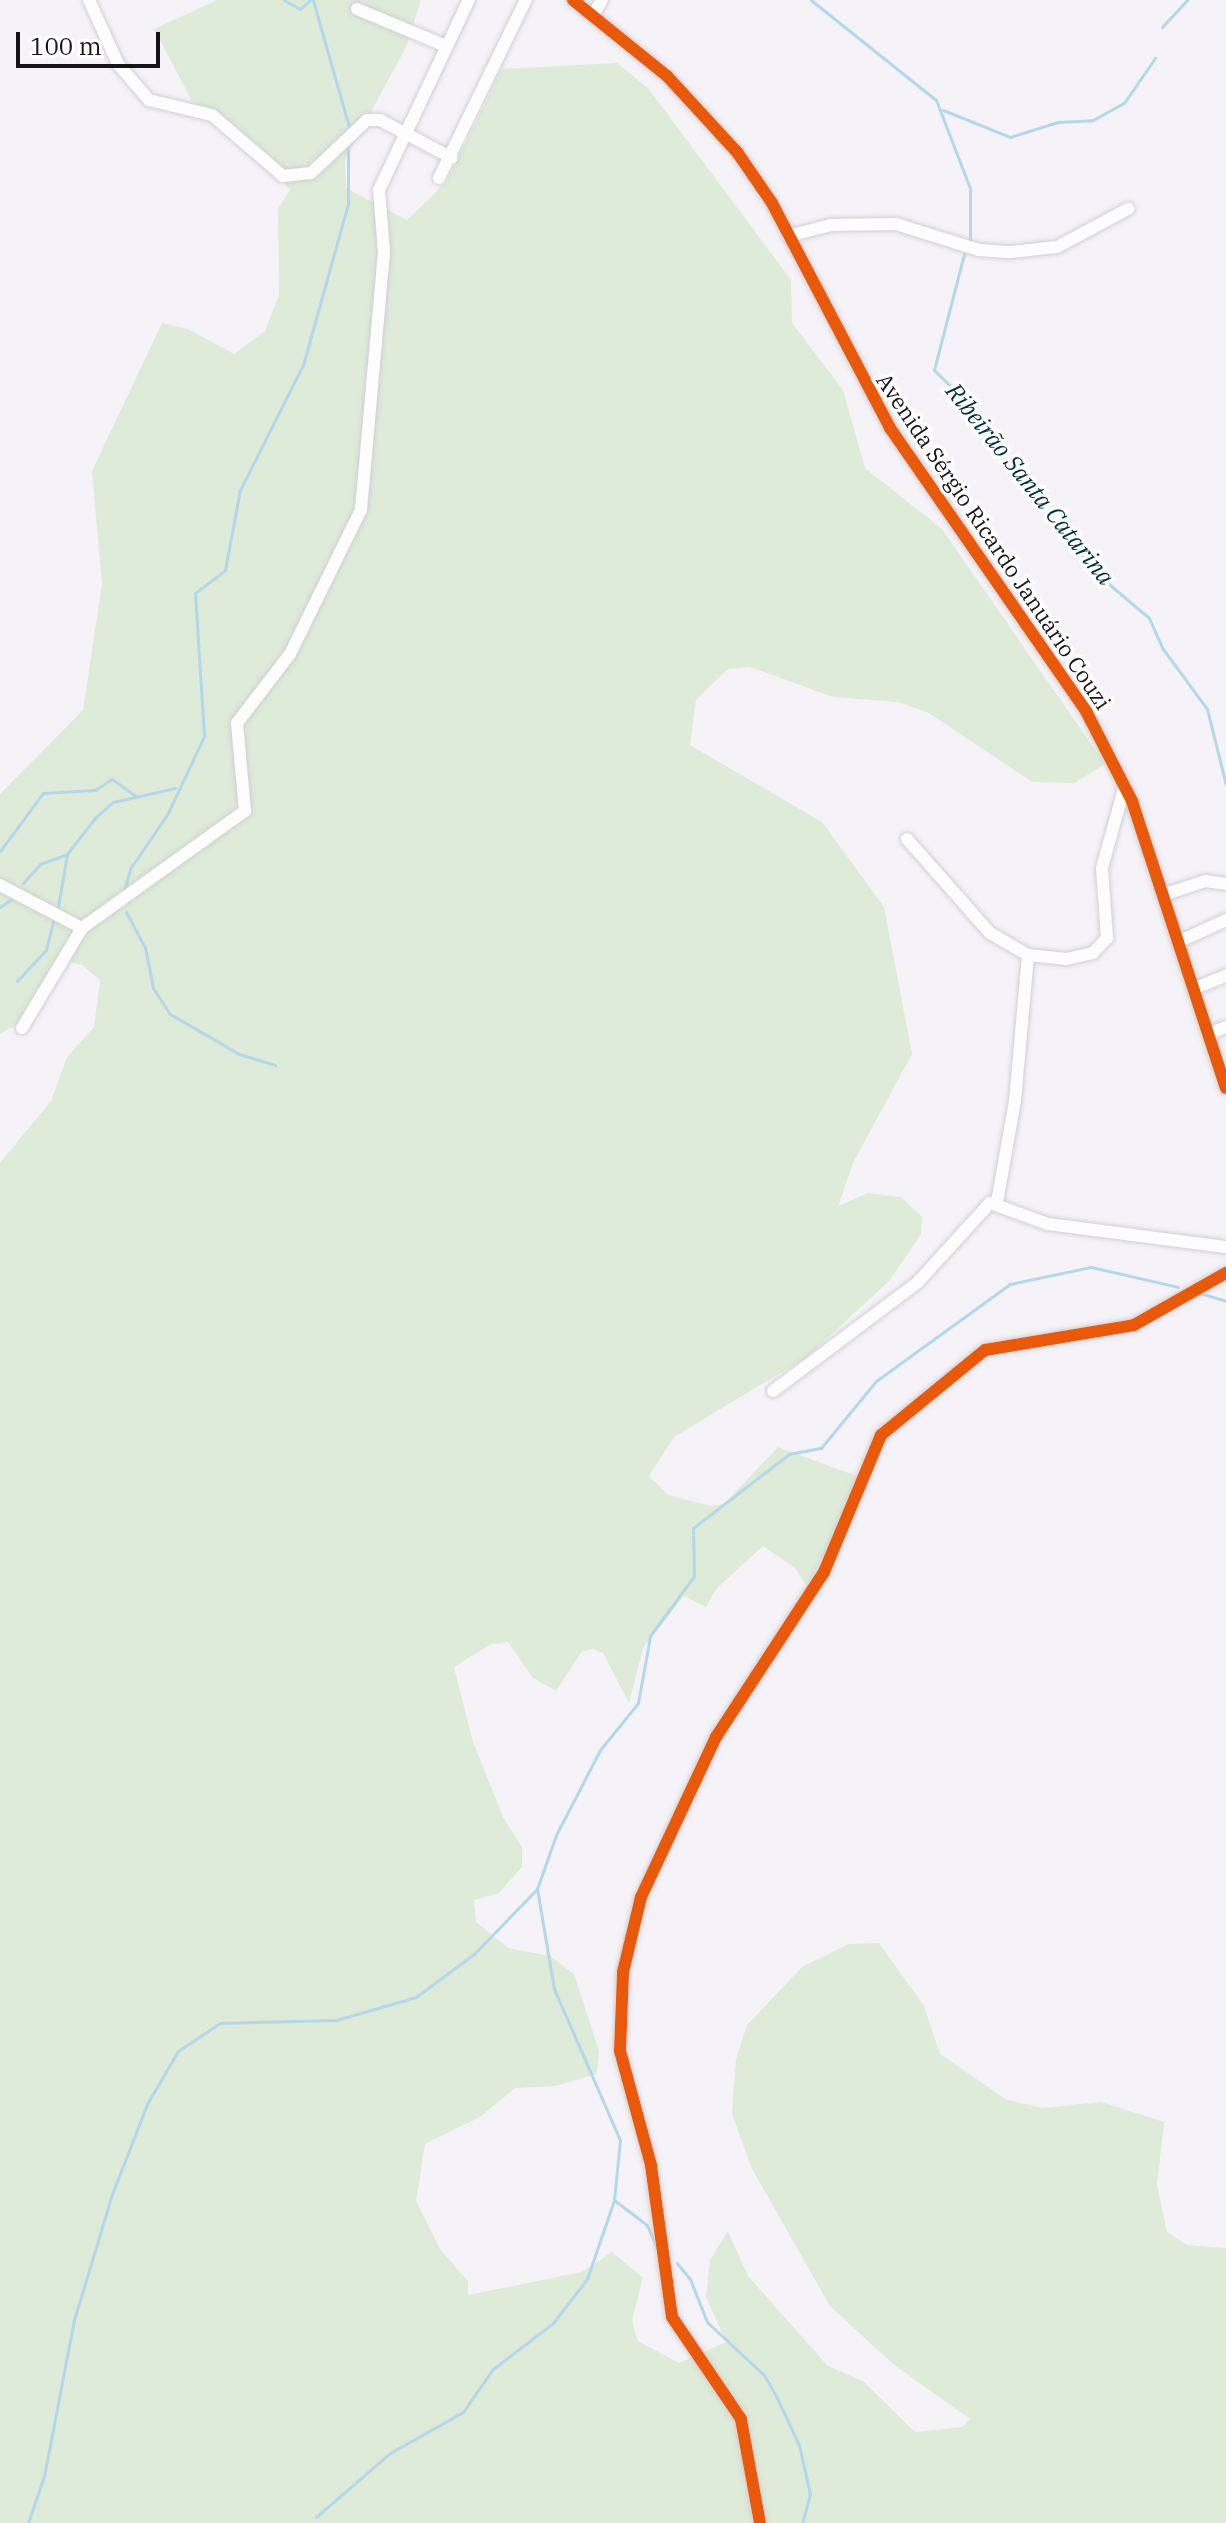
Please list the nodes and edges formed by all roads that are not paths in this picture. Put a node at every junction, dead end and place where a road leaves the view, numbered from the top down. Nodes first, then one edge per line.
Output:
1 (89, 0) edge
2 (469, 0) edge
3 (526, 0) edge
4 (573, 0) edge
5 (602, 0) edge
6 (357, 9) dead end
7 (593, 15) junction
8 (446, 46) junction
9 (405, 133) junction
10 (452, 158) junction
11 (439, 178) dead end
12 (1128, 209) dead end
13 (788, 236) junction
14 (1125, 785) junction
15 (907, 839) dead end
16 (1226, 884) edge
17 (0, 885) edge
18 (1163, 895) junction
19 (1226, 920) edge
20 (82, 928) junction
21 (1178, 942) junction
22 (1028, 955) junction
23 (1226, 976) edge
24 (1193, 989) junction
25 (1226, 1027) edge
26 (22, 1028) dead end
27 (1208, 1034) junction
28 (1225, 1083) edge
29 (997, 1202) junction
30 (1226, 1247) edge
31 (1226, 1273) edge
32 (773, 1391) dead end
33 (760, 2523) edge

1 - 9 street
2 - 8 street
3 - 10 street
4 - 7 street, Avenida Sérgio Ricardo Januário Couzi
5 - 7 street
6 - 8 street
7 - 13 street, Avenida Sérgio Ricardo Januário Couzi
8 - 9 street
9 - 10 street
9 - 20 street
10 - 11 street
12 - 13 street
13 - 14 street, Avenida Sérgio Ricardo Januário Couzi
14 - 18 street, Avenida Sérgio Ricardo Januário Couzi
14 - 22 street
15 - 22 street
16 - 18 street
17 - 20 street
18 - 21 street, Avenida Sérgio Ricardo Januário Couzi
19 - 21 street
20 - 26 street
21 - 24 street, Avenida Sérgio Ricardo Januário Couzi
22 - 29 street
23 - 24 street
24 - 27 street, Avenida Sérgio Ricardo Januário Couzi
25 - 27 street
27 - 28 street, Avenida Sérgio Ricardo Januário Couzi
29 - 30 street
29 - 32 street
31 - 33 street

